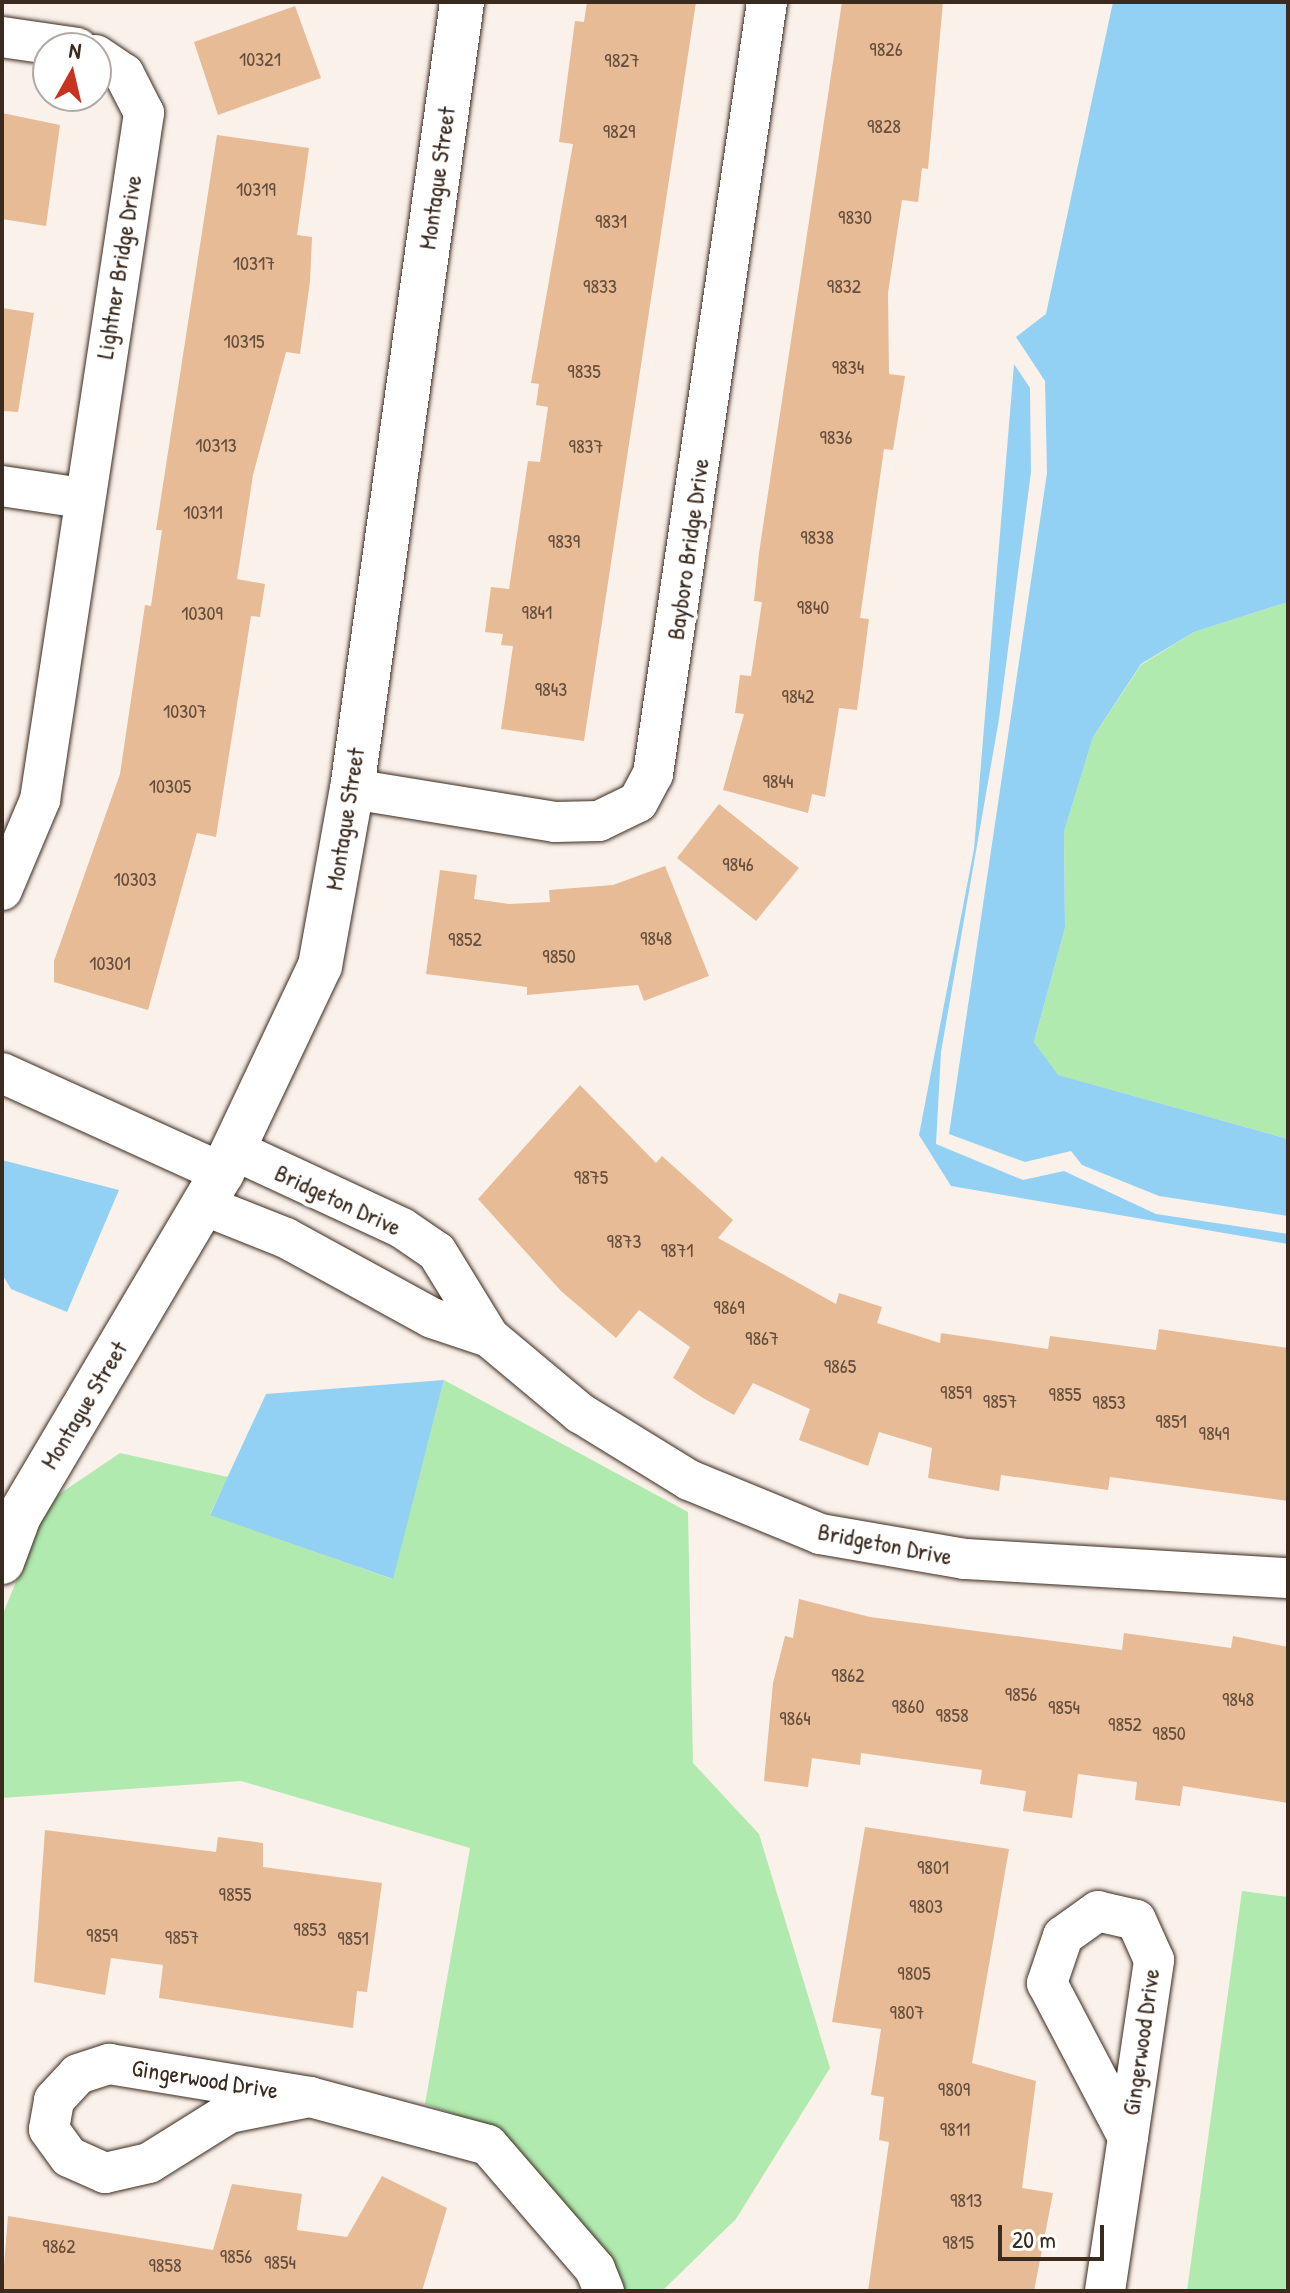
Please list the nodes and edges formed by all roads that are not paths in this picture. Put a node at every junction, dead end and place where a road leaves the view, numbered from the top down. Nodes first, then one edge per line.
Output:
1 (462, 2) edge
2 (767, 2) edge
3 (2, 37) edge
4 (32, 41) edge
5 (112, 66) edge
6 (2, 486) edge
7 (82, 498) junction
8 (352, 789) junction
9 (2, 890) edge
10 (2, 1073) edge
11 (219, 1176) junction
12 (370, 1214) junction
13 (344, 1270) junction
14 (489, 1337) junction
15 (2, 1562) edge
16 (1288, 1578) edge
17 (310, 2097) junction
18 (1128, 2137) junction
19 (604, 2291) edge
20 (1105, 2291) edge

1 - 8 street, Montague Street
2 - 8 street, Bayboro Bridge Drive
3 - 4 street
5 - 7 street, Lightner Bridge Drive
6 - 7 street
7 - 9 street, Lightner Bridge Drive
8 - 11 street, Montague Street
10 - 11 street, Bridgeton Drive
11 - 12 street, Bridgeton Drive
11 - 13 street, Bridgeton Drive
11 - 15 street, Montague Street
12 - 13 street
12 - 14 street, Bridgeton Drive
13 - 14 street, Bridgeton Drive
14 - 16 street, Bridgeton Drive
17 - 17 street, Gingerwood Drive
17 - 19 street, Gingerwood Drive
18 - 18 street, Gingerwood Drive
18 - 20 street, Gingerwood Drive

